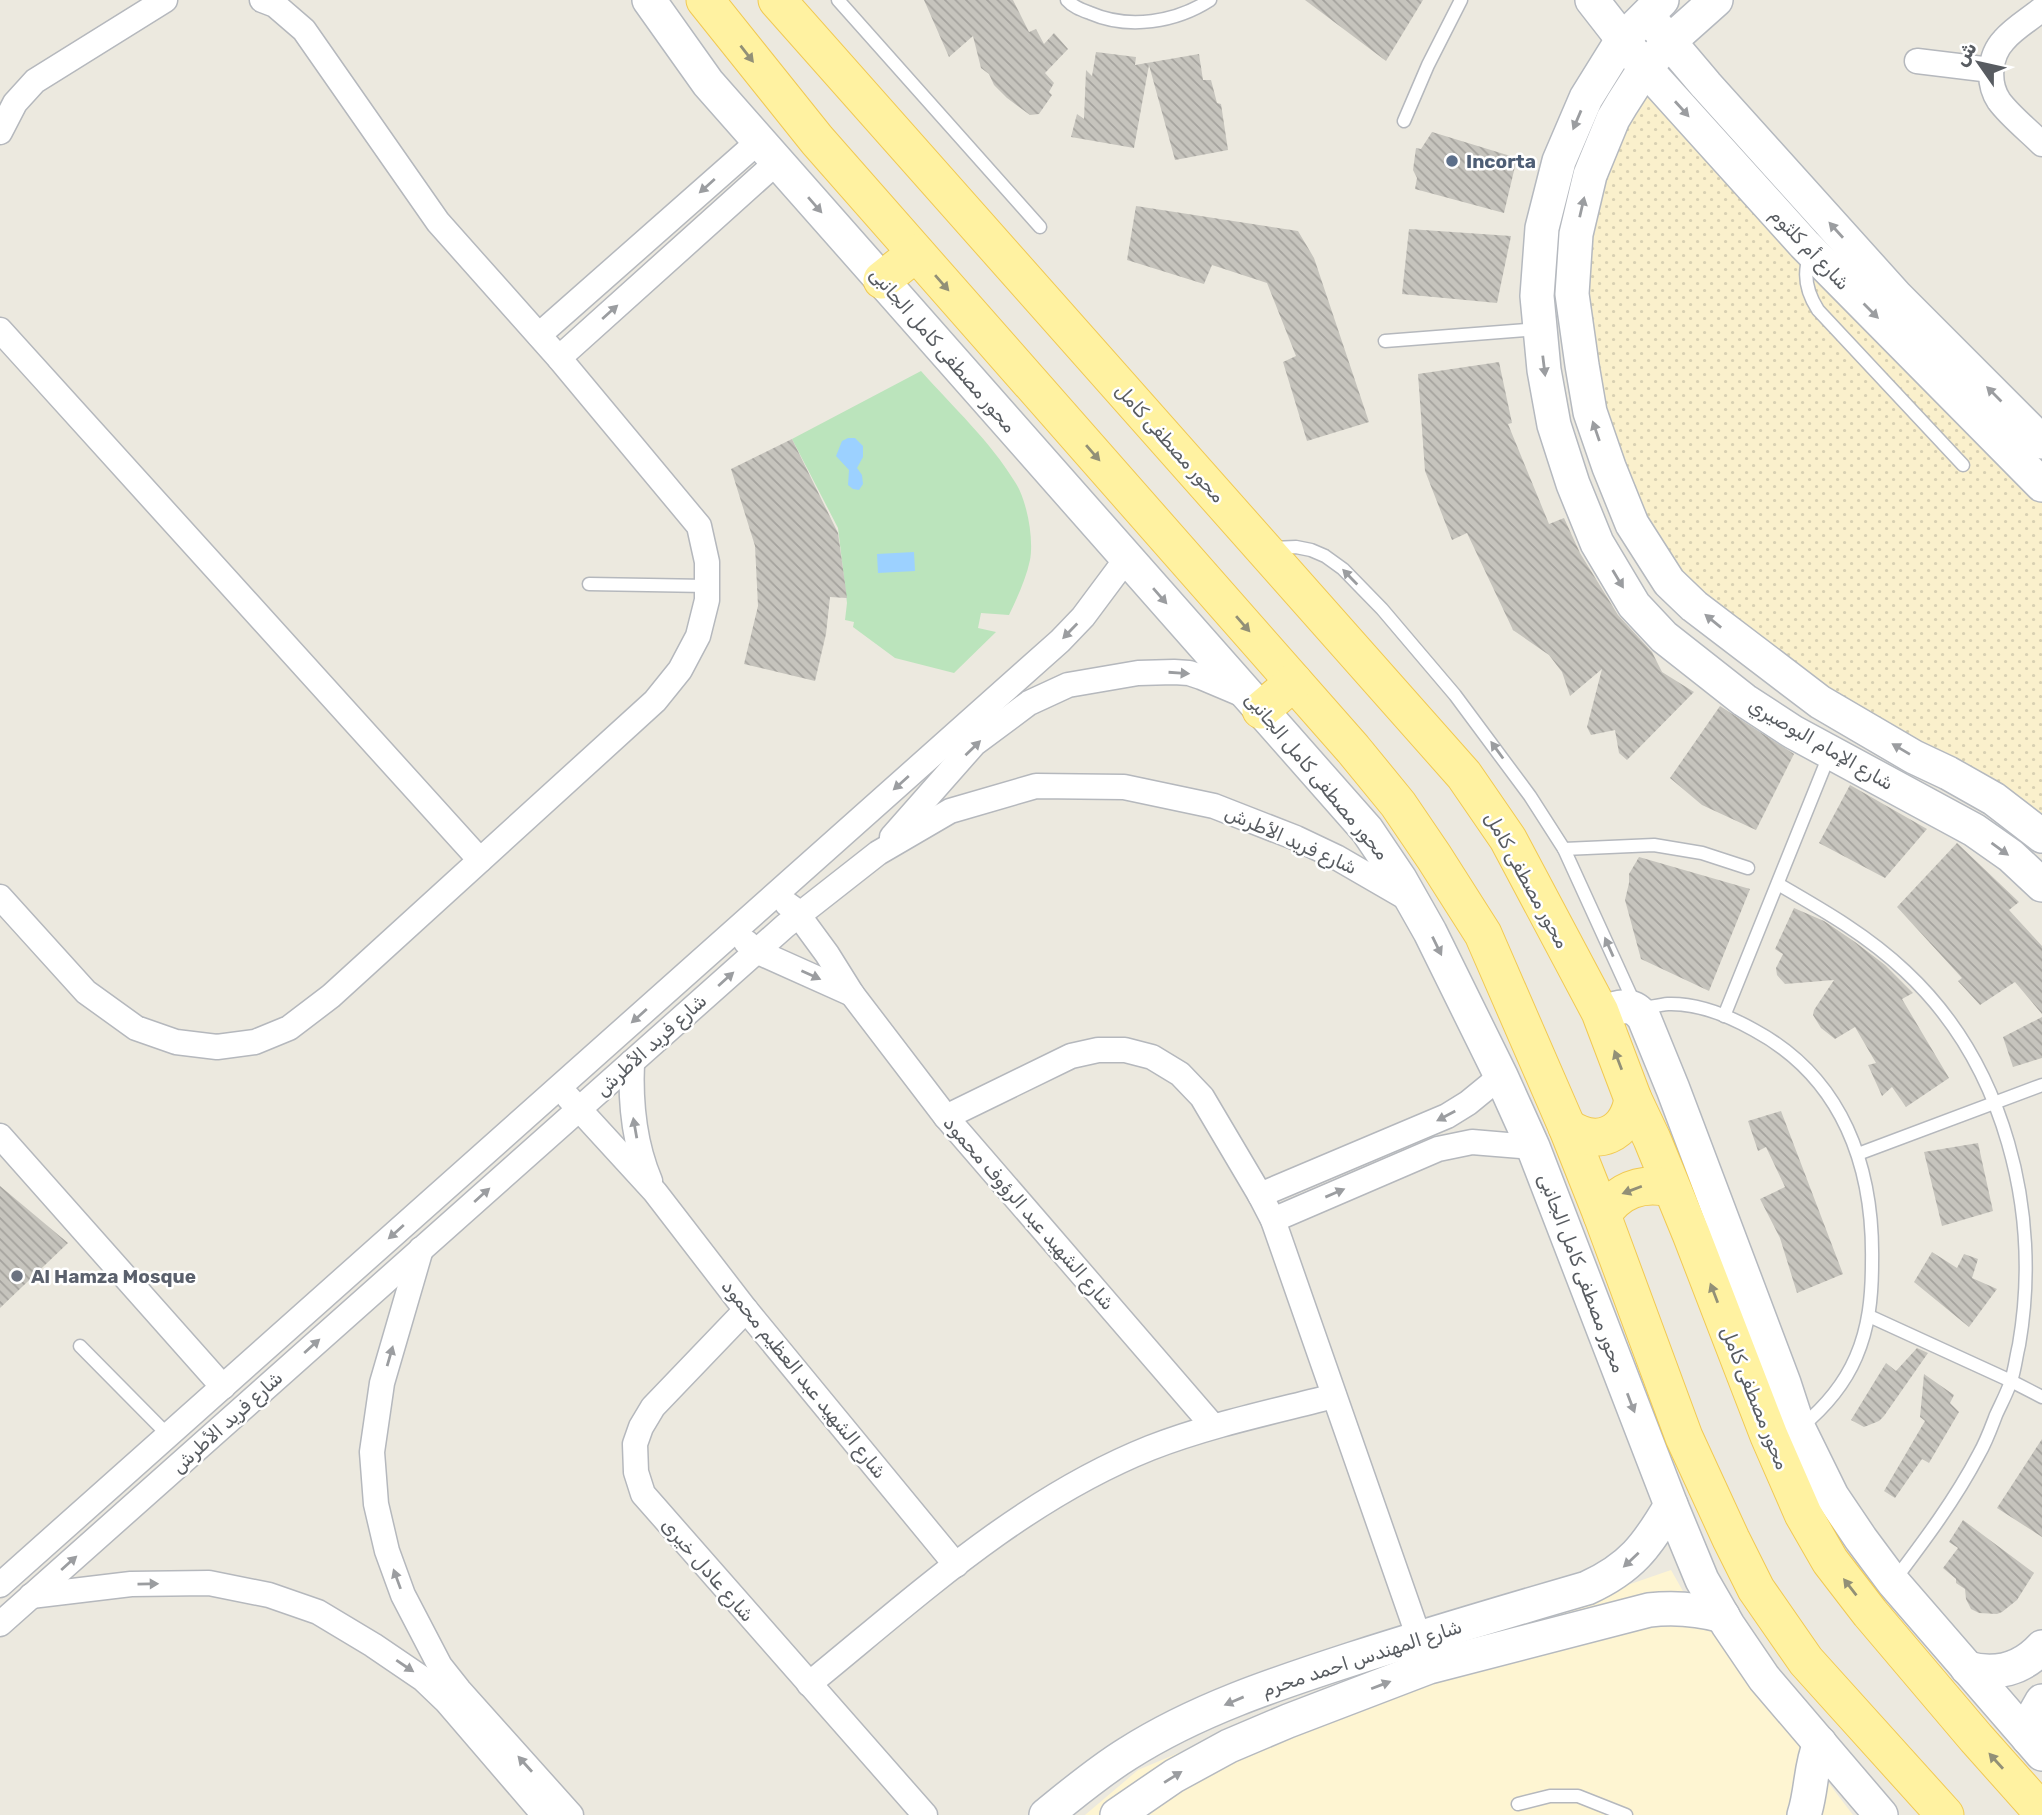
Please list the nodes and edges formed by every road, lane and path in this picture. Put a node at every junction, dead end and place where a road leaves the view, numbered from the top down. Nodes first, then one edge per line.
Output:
1 (165, 0) edge
2 (262, 0) edge
3 (649, 0) edge
4 (705, 0) edge
5 (838, 0) edge
6 (1067, 0) edge
7 (1210, 0) edge
8 (1461, 0) edge
9 (1592, 0) edge
10 (1716, 0) edge
11 (787, 3) edge
12 (1647, 5) edge
13 (2042, 9) edge
14 (1622, 40) junction
15 (1670, 41) junction
16 (1917, 61) dead end
17 (1645, 68) junction
18 (1991, 70) junction
19 (1599, 78) junction
20 (1622, 104) junction
21 (1404, 121) dead end
22 (0, 132) edge
23 (2042, 144) edge
24 (768, 151) junction
25 (1040, 227) dead end
26 (1811, 251) junction
27 (916, 253) junction
28 (882, 280) junction
29 (1540, 329) junction
30 (0, 330) edge
31 (539, 335) junction
32 (1385, 341) dead end
33 (559, 358) junction
34 (2042, 442) edge
35 (1963, 465) dead end
36 (2042, 485) edge
37 (1265, 549) junction
38 (1126, 558) junction
39 (589, 584) dead end
40 (707, 586) junction
41 (1294, 682) junction
42 (1256, 704) junction
43 (1830, 753) junction
44 (1948, 773) junction
45 (1981, 792) junction
46 (1935, 808) junction
47 (1964, 825) junction
48 (2042, 836) edge
49 (1564, 849) junction
50 (878, 853) junction
51 (480, 860) junction
52 (1748, 867) dead end
53 (1778, 884) junction
54 (2042, 885) edge
55 (0, 897) edge
56 (769, 900) junction
57 (1412, 901) junction
58 (798, 915) junction
59 (742, 924) junction
60 (757, 951) junction
61 (852, 994) junction
62 (1637, 1009) junction
63 (1600, 1012) junction
64 (1724, 1016) junction
65 (632, 1062) junction
66 (1501, 1076) junction
67 (2042, 1086) edge
68 (559, 1087) junction
69 (1633, 1099) junction
70 (1997, 1104) junction
71 (579, 1109) junction
72 (946, 1117) junction
73 (1567, 1127) junction
74 (0, 1136) edge
75 (1533, 1147) junction
76 (1858, 1154) junction
77 (1670, 1188) junction
78 (655, 1192) junction
79 (1260, 1195) junction
80 (1602, 1215) junction
81 (1273, 1220) junction
82 (421, 1249) junction
83 (746, 1310) junction
84 (1869, 1316) junction
85 (80, 1346) dead end
86 (2011, 1381) junction
87 (223, 1387) junction
88 (1334, 1396) junction
89 (2042, 1397) edge
90 (1213, 1426) junction
91 (1799, 1429) junction
92 (168, 1435) junction
93 (125, 1473) junction
94 (144, 1496) junction
95 (1671, 1505) junction
96 (956, 1564) junction
97 (1893, 1582) junction
98 (0, 1585) edge
99 (32, 1596) junction
100 (1723, 1616) junction
101 (0, 1624) edge
102 (1424, 1652) junction
103 (2037, 1662) edge
104 (1967, 1668) junction
105 (809, 1684) junction
106 (453, 1695) junction
107 (2042, 1701) edge
108 (1820, 1743) junction
109 (2035, 1746) edge
110 (1518, 1804) dead end
111 (2042, 1812) edge
112 (544, 1815) edge
113 (571, 1815) edge
114 (925, 1815) edge
115 (1046, 1815) edge
116 (1116, 1815) edge
117 (1626, 1815) edge
118 (1804, 1815) edge
119 (1881, 1815) edge
120 (1945, 1815) edge

1 - 22 street
2 - 31 street
3 - 24 street, محور مصطفى كامل الجانبى
4 -> 27 main road
5 - 25 lane
6 - 7 lane
8 - 21 lane
9 - 14 street, شارع أم كلثوم
10 - 15 street, شارع الإمام البوصيري
11 - 37 main road, محور مصطفى كامل
12 - 14 street, شارع الإمام البوصيري
12 - 15 street, شارع أم كلثوم
13 - 18 street
14 - 17 street, شارع أم كلثوم
14 - 19 street, شارع الإمام البوصيري
15 - 17 street, شارع الإمام البوصيري
34 -> 15 street, شارع أم كلثوم
16 - 18 street
17 - 20 street, شارع الإمام البوصيري
17 -> 26 street, شارع أم كلثوم
18 - 23 street
19 - 20 street
19 -> 29 street, شارع الإمام البوصيري
44 -> 20 street, شارع الإمام البوصيري
24 -> 28 street, محور مصطفى كامل الجانبى
24 -> 31 street
33 -> 24 street
26 - 35 lane
26 -> 36 street, شارع أم كلثوم
27 - 28 main road
27 -> 41 main road
28 - 38 street, محور مصطفى كامل الجانبى
29 - 32 lane
29 -> 43 street, شارع الإمام البوصيري
30 - 51 street
31 - 33 street
33 - 40 street
49 -> 37 lane
37 - 63 main road, محور مصطفى كامل
38 -> 42 street, محور مصطفى كامل الجانبى
38 -> 56 street, شارع فريد الأطرش
39 - 40 lane
40 - 51 street
41 - 42 main road
41 - 73 main road
50 -> 42 street
42 - 57 street, محور مصطفى كامل الجانبى
43 - 46 street, شارع الإمام البوصيري
43 - 53 lane
44 - 45 street, شارع الإمام البوصيري
44 - 46 street
45 - 47 street
45 - 48 street, شارع الإمام البوصيري
46 - 47 street, شارع الإمام البوصيري
47 -> 54 street, شارع الإمام البوصيري
49 - 52 lane
62 -> 49 lane
50 - 57 street, شارع فريد الأطرش
50 - 58 street, شارع فريد الأطرش
51 - 55 street
53 - 64 lane
53 - 70 lane
56 - 58 street, شارع الشهيد عبد الرؤوف محمود
56 - 59 street, شارع فريد الأطرش
57 -> 66 street, محور مصطفى كامل الجانبى
58 - 60 street, شارع فريد الأطرش
58 - 61 street, شارع الشهيد عبد الرؤوف محمود
59 - 60 street
59 -> 68 street, شارع فريد الأطرش
60 -> 61 street, شارع الشهيد عبد الرؤوف محمود
65 -> 60 street, شارع فريد الأطرش
61 - 72 street, شارع الشهيد عبد الرؤوف محمود
62 - 63 street
62 - 64 lane
62 - 91 street
69 -> 63 main road, محور مصطفى كامل
64 - 76 lane
65 - 71 street, شارع فريد الأطرش
78 -> 65 street, شارع الشهيد عبد العظيم محمود
66 - 75 street, محور مصطفى كامل الجانبى
66 -> 79 street
67 - 70 lane
68 - 71 street, شارع الشهيد عبد العظيم محمود
68 -> 87 street, شارع فريد الأطرش
69 - 73 main road
69 - 77 main road, محور مصطفى كامل
70 - 76 lane
70 - 86 lane
71 - 78 street, شارع الشهيد عبد العظيم محمود
82 -> 71 street, شارع فريد الأطرش
72 - 79 street
72 - 90 street, شارع الشهيد عبد الرؤوف محمود
73 - 80 main road
74 - 87 street
81 -> 75 street
75 -> 95 street, محور مصطفى كامل الجانبى
76 - 84 lane
77 -> 80 main road
111 -> 77 main road, محور مصطفى كامل
78 - 83 street, شارع الشهيد عبد العظيم محمود
79 - 81 street
80 - 120 main road
81 - 88 street
94 -> 82 street, شارع فريد الأطرش
106 -> 82 street
83 - 96 street, شارع الشهيد عبد العظيم محمود
83 - 105 street, شارع عادل خيرى
84 - 86 lane
84 - 91 lane
85 - 92 lane
86 - 89 lane
86 - 97 lane
87 - 92 street, شارع فريد الأطرش
88 - 90 street
88 - 102 street
90 - 96 street
91 - 97 street
92 - 93 street, شارع فريد الأطرش
93 - 94 street
93 - 98 street, شارع فريد الأطرش
99 -> 94 street, شارع فريد الأطرش
95 - 100 street, محور مصطفى كامل الجانبى
95 -> 102 street, شارع المهندس احمد محرم
96 - 105 street
97 - 104 street
99 - 101 street, شارع فريد الأطرش
99 -> 106 street
100 - 102 street, شارع المهندس احمد محرم
100 - 108 street, محور مصطفى كامل الجانبى
102 -> 115 street, شارع المهندس احمد محرم
116 -> 102 street, شارع المهندس احمد محرم
103 - 104 street
104 - 109 street
105 - 114 street, شارع عادل خيرى
106 - 112 street
113 -> 106 street
107 - 109 street
108 - 118 street
108 - 119 street, محور مصطفى كامل الجانبى
110 - 117 lane

